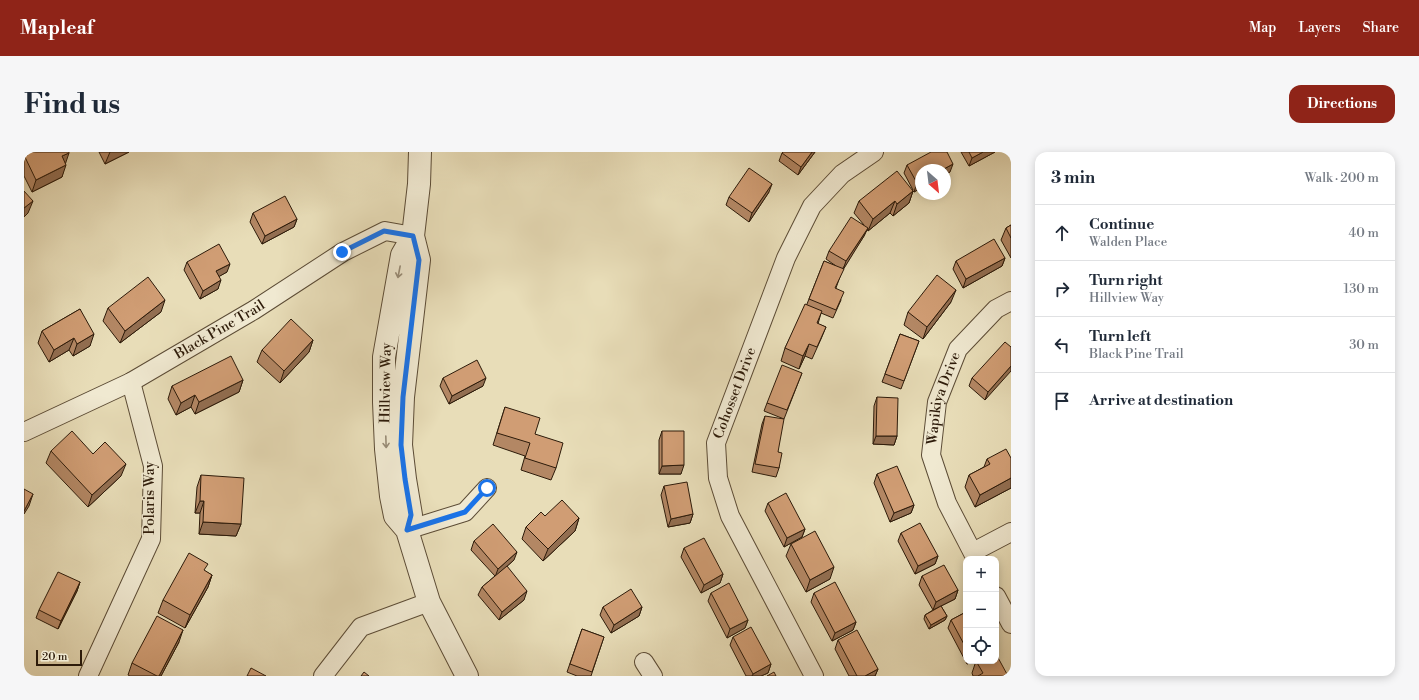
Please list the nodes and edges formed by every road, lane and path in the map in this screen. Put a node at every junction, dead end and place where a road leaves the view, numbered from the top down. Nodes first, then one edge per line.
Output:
1 (420, 152) edge
2 (874, 152) edge
3 (413, 236) junction
4 (1011, 301) edge
5 (132, 382) junction
6 (24, 432) edge
7 (487, 488) dead end
8 (407, 530) junction
9 (1011, 532) edge
10 (974, 556) edge
11 (429, 602) junction
12 (999, 602) edge
13 (1011, 624) edge
14 (88, 676) edge
15 (324, 676) edge
16 (467, 676) edge
17 (814, 676) edge

1 - 3 street, Hillview Way
2 - 17 street, Cohosset Drive
3 - 5 street, Black Pine Trail
3 - 8 street, Hillview Way
4 - 10 street, Wapikiya Drive
5 - 6 street, Black Pine Trail
5 - 14 street, Polaris Way
7 - 8 street
8 - 11 street, Hillview Way
9 - 10 street
11 - 15 street
11 - 16 street, Hillview Way
12 - 13 street

